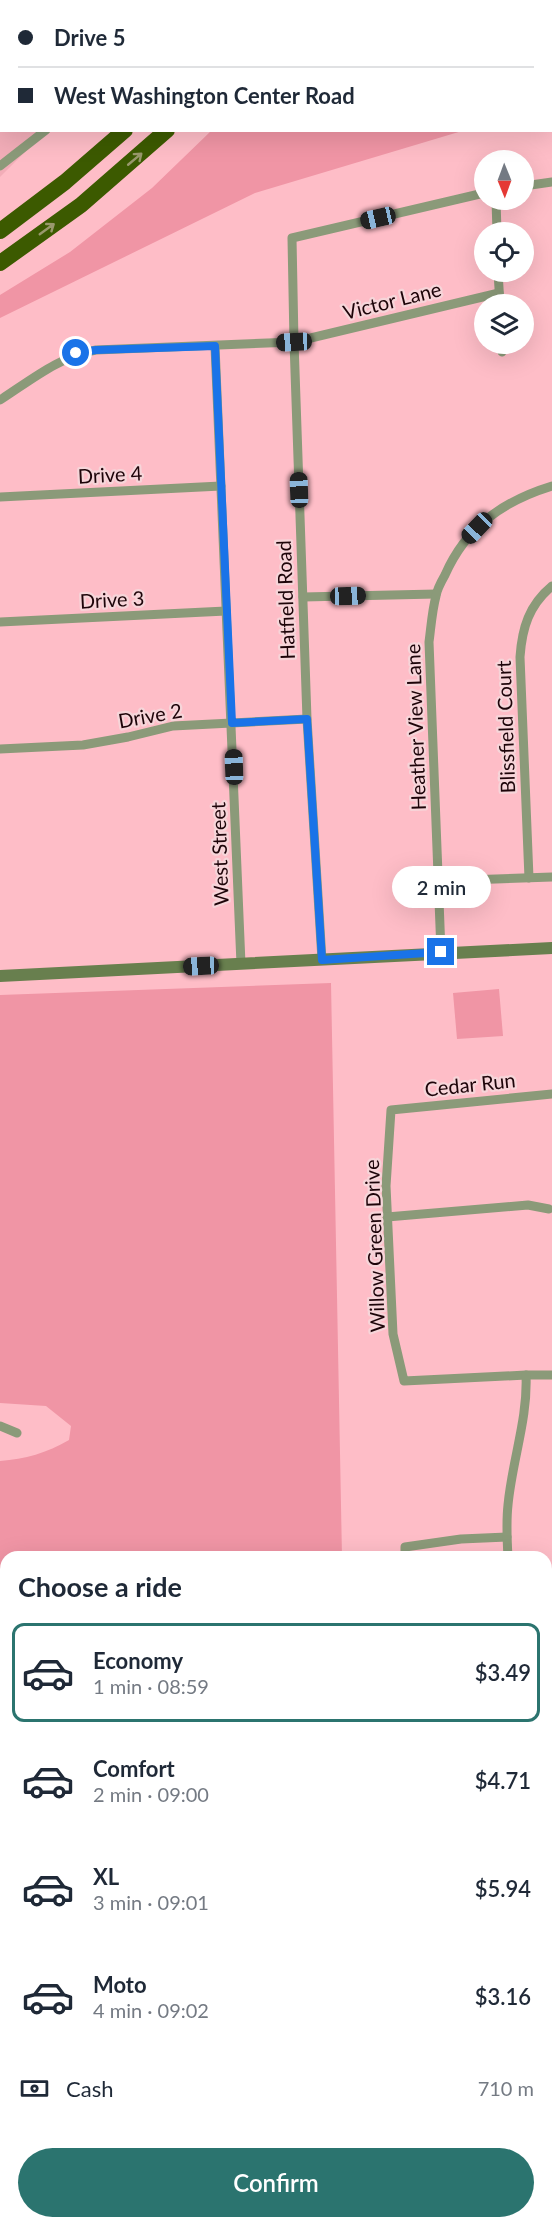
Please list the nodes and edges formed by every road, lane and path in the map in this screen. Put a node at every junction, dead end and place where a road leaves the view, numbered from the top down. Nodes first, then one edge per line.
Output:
1 (43, 132) edge
2 (123, 132) edge
3 (165, 132) edge
4 (0, 166) edge
5 (552, 182) edge
6 (534, 185) edge
7 (474, 195) edge
8 (0, 231) edge
9 (0, 263) edge
10 (498, 282) edge
11 (499, 293) joint
12 (294, 342) junction
13 (215, 346) junction
14 (0, 399) edge
15 (221, 486) junction
16 (552, 486) edge
17 (0, 497) edge
18 (552, 586) edge
19 (436, 594) junction
20 (303, 597) junction
21 (226, 611) junction
22 (0, 622) edge
23 (307, 719) junction
24 (232, 723) junction
25 (0, 749) edge
26 (552, 877) edge
27 (529, 878) junction
28 (439, 881) junction
29 (552, 948) edge
30 (441, 952) junction
31 (322, 960) junction
32 (241, 964) junction
33 (0, 976) edge
34 (552, 1094) edge
35 (391, 1110) joint
36 (549, 1209) dead end
37 (387, 1217) junction
38 (526, 1374) junction
39 (552, 1376) edge
40 (0, 1426) edge
41 (17, 1433) dead end
42 (507, 1537) junction
43 (405, 1551) edge
44 (508, 1551) edge

1 - 4 street
2 - 8 highway
9 -> 3 highway
5 - 6 street
7 - 12 street, Hatfield Road
10 - 11 street
11 - 12 street, Victor Lane
12 - 13 street, Victor Lane
12 - 20 street, Hatfield Road
13 - 14 street, Victor Lane
13 - 15 street, West Street
15 - 17 street, Drive 4
15 - 21 street, West Street
16 - 19 street, Heather View Lane
18 - 27 street, Blissfield Court
19 - 20 street
19 - 28 street, Heather View Lane
20 - 23 street, Hatfield Road
21 - 22 street, Drive 3
21 - 24 street, West Street
23 - 24 street, Drive 2
23 - 31 street, Hatfield Road
24 - 25 street, Drive 2
24 - 32 street, West Street
26 - 27 street
27 - 28 street
28 - 30 street, Heather View Lane
29 - 30 main road
30 - 31 main road
31 - 32 main road
32 - 33 main road
34 - 35 street, Cedar Run
35 - 37 street, Willow Green Drive
36 - 37 street
37 - 38 street, Willow Green Drive
38 - 39 street
38 - 42 street
40 - 41 street
42 - 43 street
42 - 44 street

